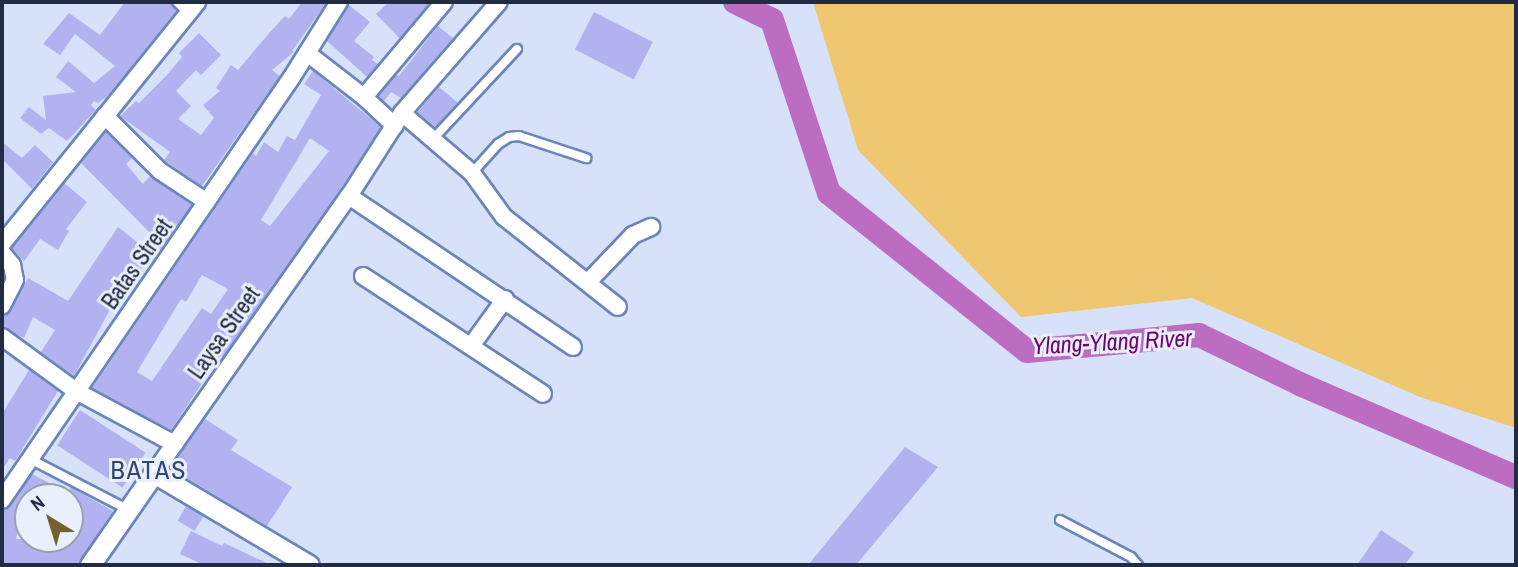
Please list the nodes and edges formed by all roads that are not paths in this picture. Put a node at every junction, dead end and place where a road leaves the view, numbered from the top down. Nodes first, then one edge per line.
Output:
1 (339, 2) edge
2 (443, 2) edge
3 (499, 2) edge
4 (187, 6) edge
5 (517, 49) dead end
6 (307, 53) junction
7 (364, 97) junction
8 (105, 116) junction
9 (398, 119) junction
10 (433, 139) junction
11 (586, 158) dead end
12 (472, 173) junction
13 (349, 196) junction
14 (207, 202) junction
15 (651, 227) dead end
16 (2, 244) edge
17 (2, 253) edge
18 (363, 276) dead end
19 (588, 282) junction
20 (505, 299) junction
21 (2, 306) edge
22 (618, 307) dead end
23 (2, 337) edge
24 (471, 346) junction
25 (573, 347) dead end
26 (76, 391) junction
27 (543, 394) dead end
28 (175, 444) junction
29 (30, 459) junction
30 (153, 473) junction
31 (2, 500) edge
32 (129, 509) junction
33 (1060, 520) dead end
34 (90, 565) edge
35 (309, 565) edge
36 (1138, 565) edge

1 - 6 street, Batas Street
2 - 7 street
3 - 9 street, Laysa Street
4 - 8 street
5 - 10 lane
6 - 7 street
6 - 14 street, Batas Street
7 - 9 street
8 - 14 street
8 - 16 street
9 - 10 street
9 - 13 street, Laysa Street
10 - 12 street
11 - 12 lane
12 - 19 street
13 - 20 street
13 - 28 street, Laysa Street
14 - 26 street, Batas Street
15 - 19 street
17 - 21 street
18 - 24 street
19 - 22 street
20 - 24 street
20 - 25 street
23 - 26 street
24 - 27 street
26 - 28 street
26 - 29 street, Batas Street
28 - 30 street, Laysa Street
29 - 31 street, Batas Street
29 - 32 lane
30 - 32 street, Laysa Street
30 - 35 street
32 - 34 street, Laysa Street
33 - 36 lane

